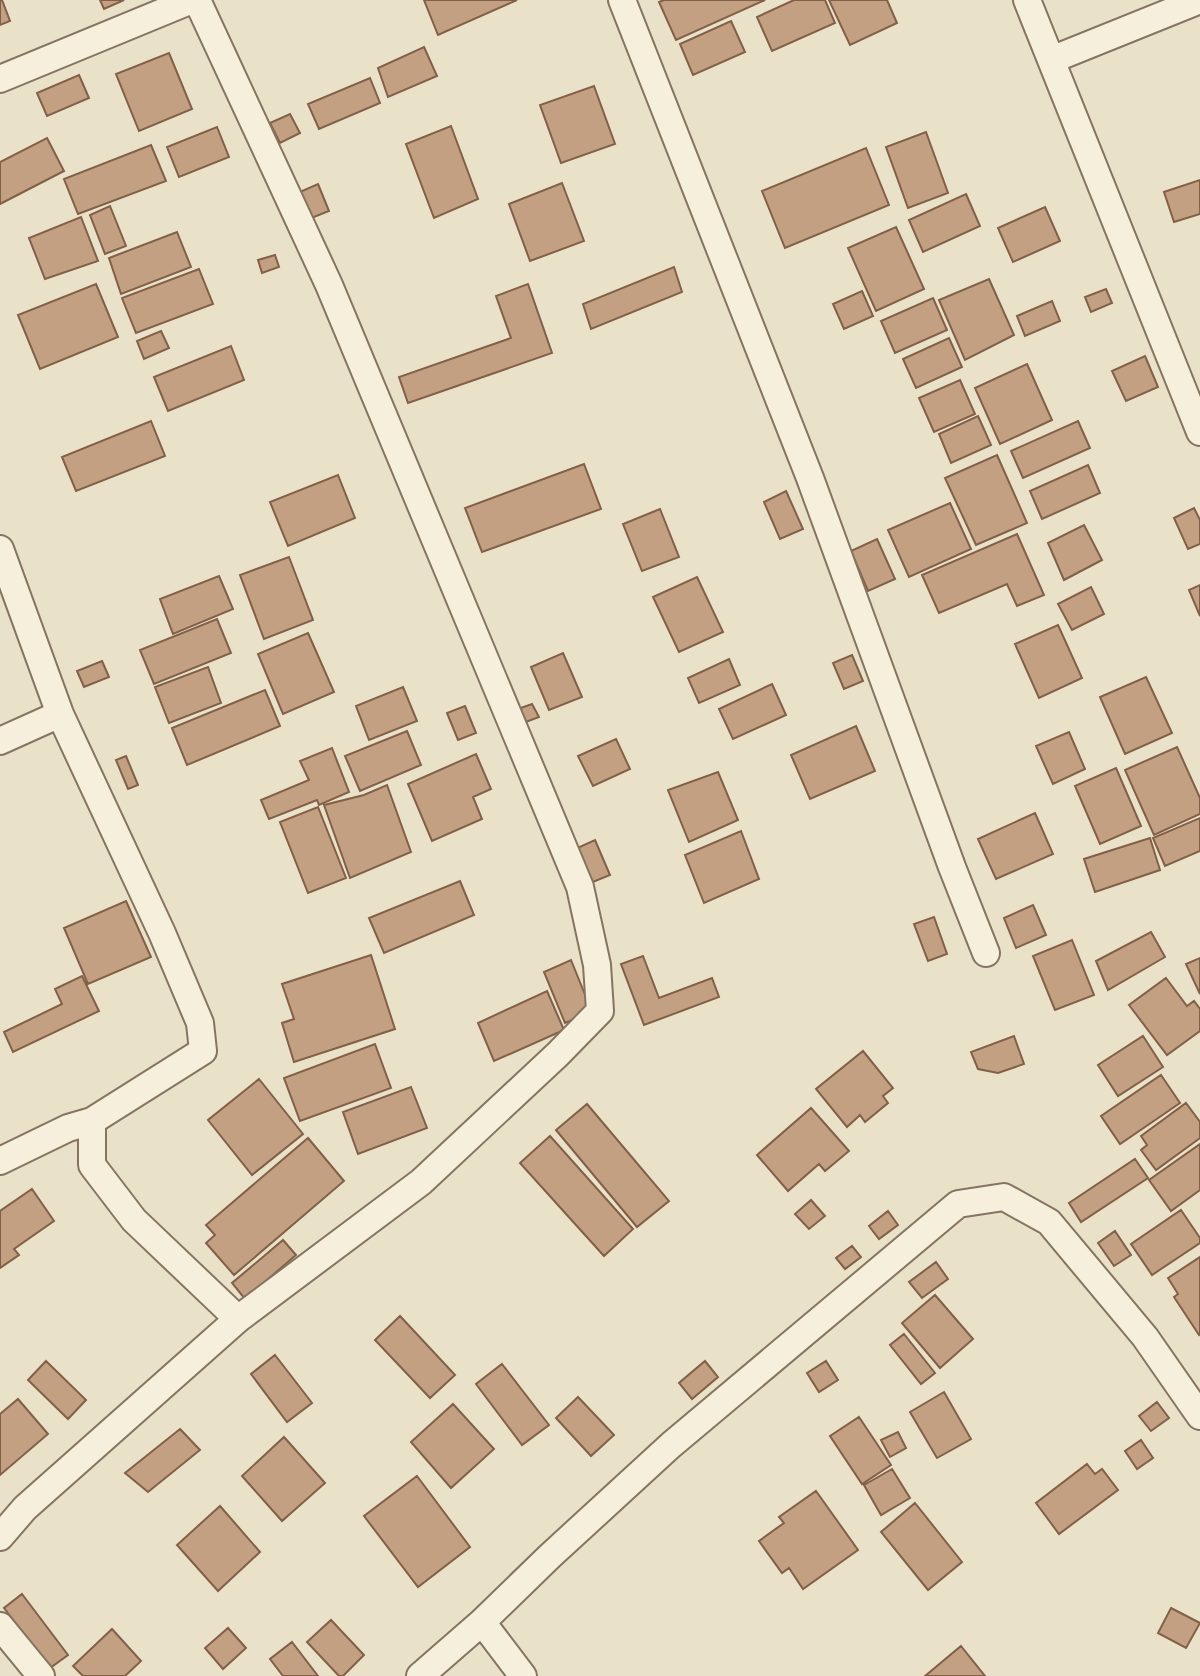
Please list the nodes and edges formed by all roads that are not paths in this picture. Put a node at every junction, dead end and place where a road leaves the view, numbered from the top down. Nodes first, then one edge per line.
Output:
1 (192, 0) edge
2 (197, 0) edge
3 (622, 0) edge
4 (1027, 0) edge
5 (1200, 0) edge
6 (1051, 60) junction
7 (0, 79) edge
8 (1200, 432) edge
9 (0, 549) edge
10 (60, 714) junction
11 (0, 741) edge
12 (986, 953) dead end
13 (92, 1121) junction
14 (0, 1161) edge
15 (238, 1319) junction
16 (1200, 1416) edge
17 (0, 1537) edge
18 (482, 1622) junction
19 (0, 1626) edge
20 (11, 1655) edge
21 (41, 1676) edge
22 (420, 1676) edge
23 (523, 1676) edge

1 - 7 street
2 - 15 street
3 - 12 street
4 - 6 street
5 - 6 street
6 - 8 street
9 - 10 street
10 - 11 street
10 - 13 street
13 - 14 street
13 - 15 street
15 - 17 street
16 - 18 street
18 - 22 street
18 - 23 street
19 - 20 street
20 - 21 street

